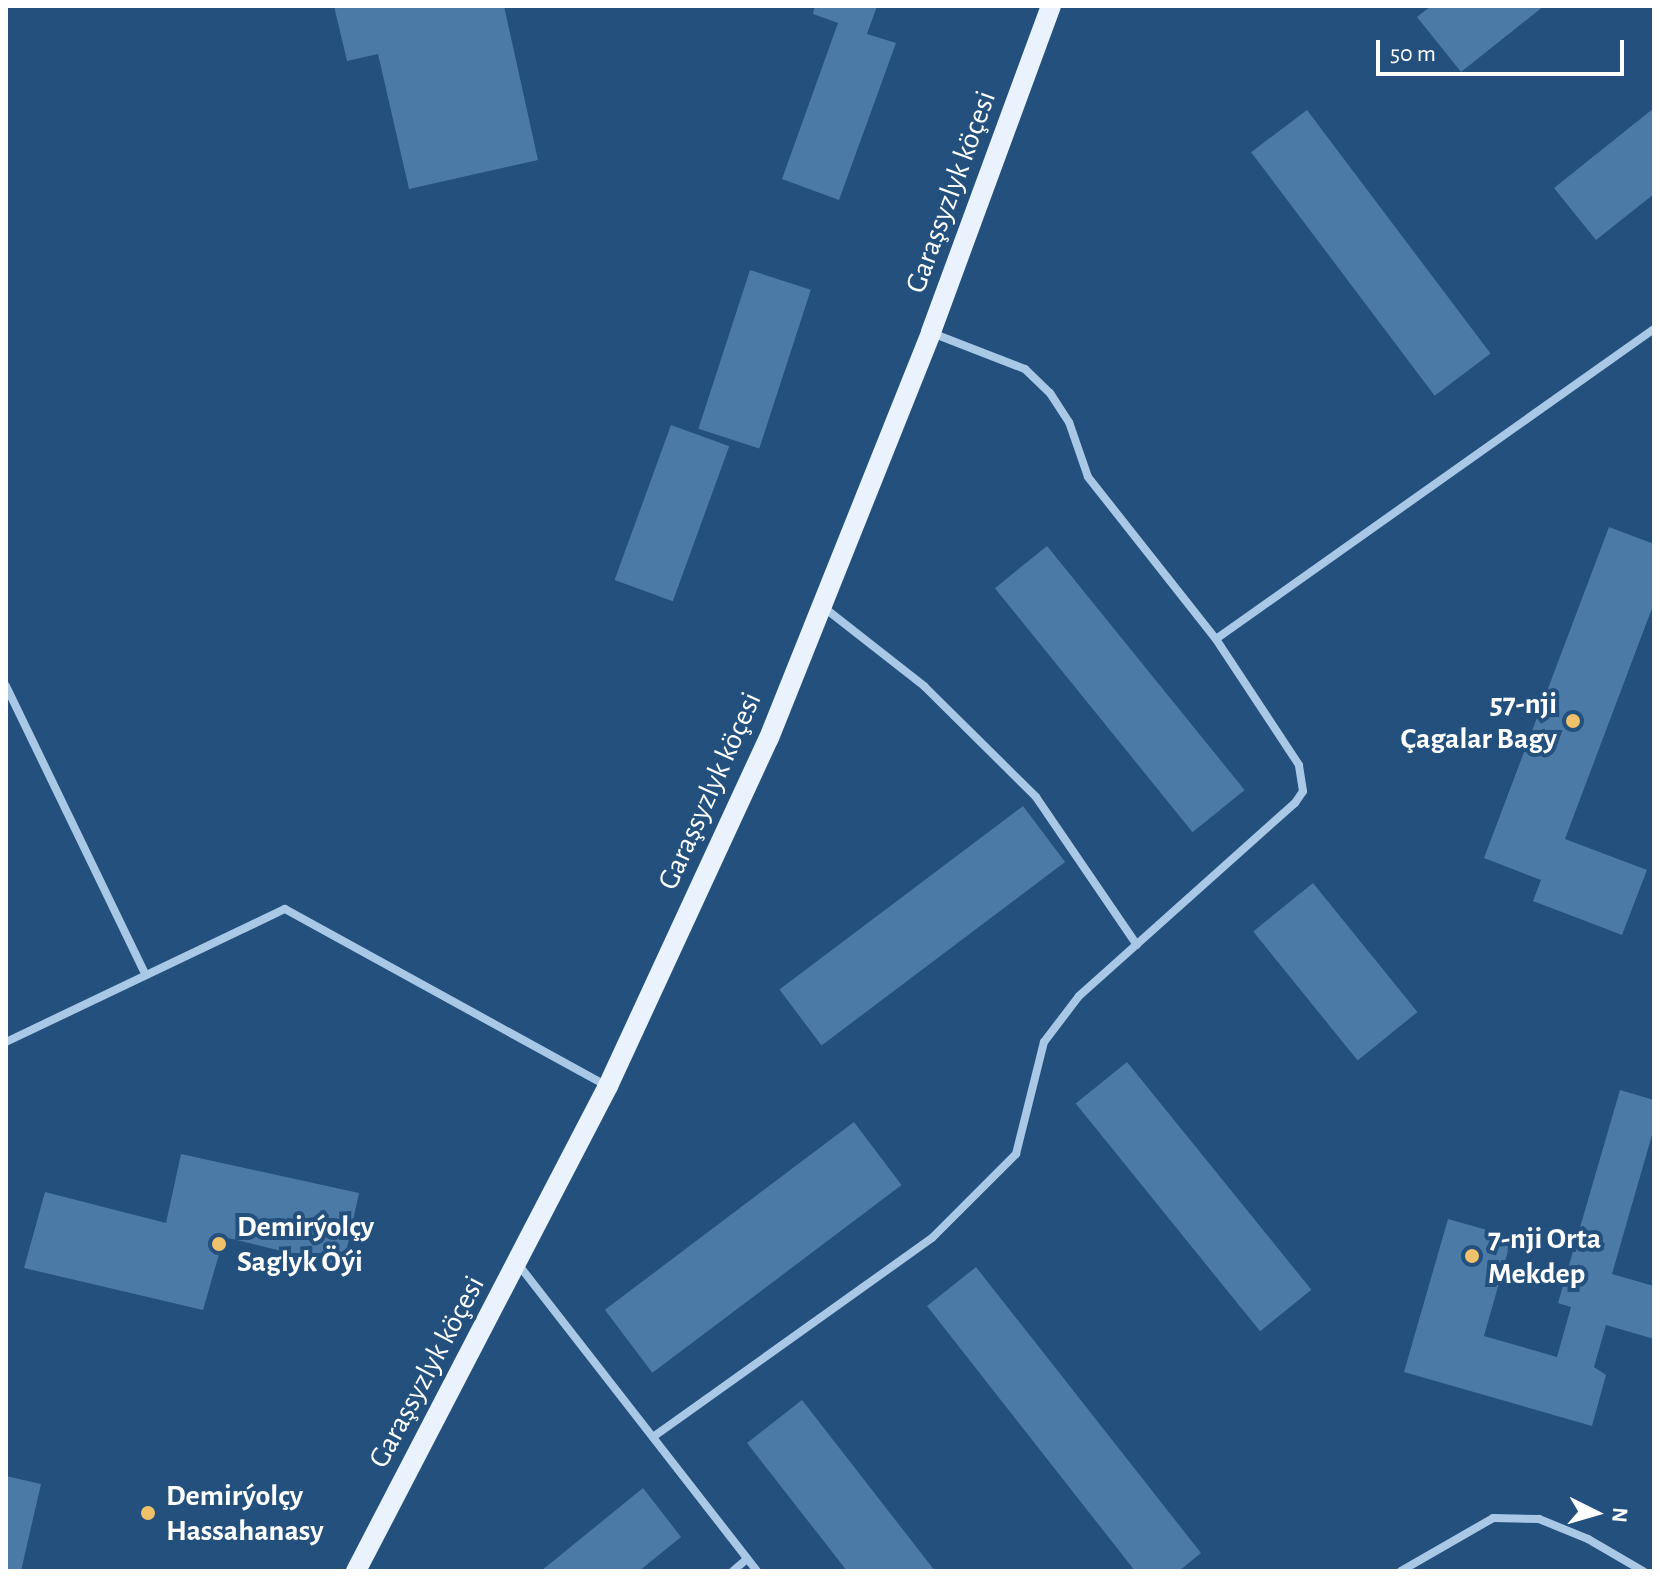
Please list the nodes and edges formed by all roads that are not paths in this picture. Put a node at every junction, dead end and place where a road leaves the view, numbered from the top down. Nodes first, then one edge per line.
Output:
1 (1051, 6) edge
2 (1654, 329) edge
3 (931, 332) junction
4 (822, 606) junction
5 (1216, 639) junction
6 (6, 686) edge
7 (1137, 945) junction
8 (146, 975) junction
9 (6, 1042) edge
10 (608, 1086) junction
11 (518, 1264) junction
12 (653, 1437) junction
13 (747, 1559) junction
14 (356, 1571) edge
15 (733, 1571) edge
16 (757, 1571) edge
17 (1401, 1571) edge
18 (1643, 1571) edge

1 - 3 main road, Garaşsyzlyk köçesi
2 - 5 street
3 - 4 main road, Garaşsyzlyk köçesi
3 - 5 street
4 - 7 street
4 - 10 main road, Garaşsyzlyk köçesi
5 - 7 street
6 - 8 street
7 - 12 street
8 - 9 street
8 - 10 street
10 - 11 main road, Garaşsyzlyk köçesi
11 - 12 street
11 - 14 main road, Garaşsyzlyk köçesi
12 - 13 street
13 - 15 street
13 - 16 street
17 - 18 street

